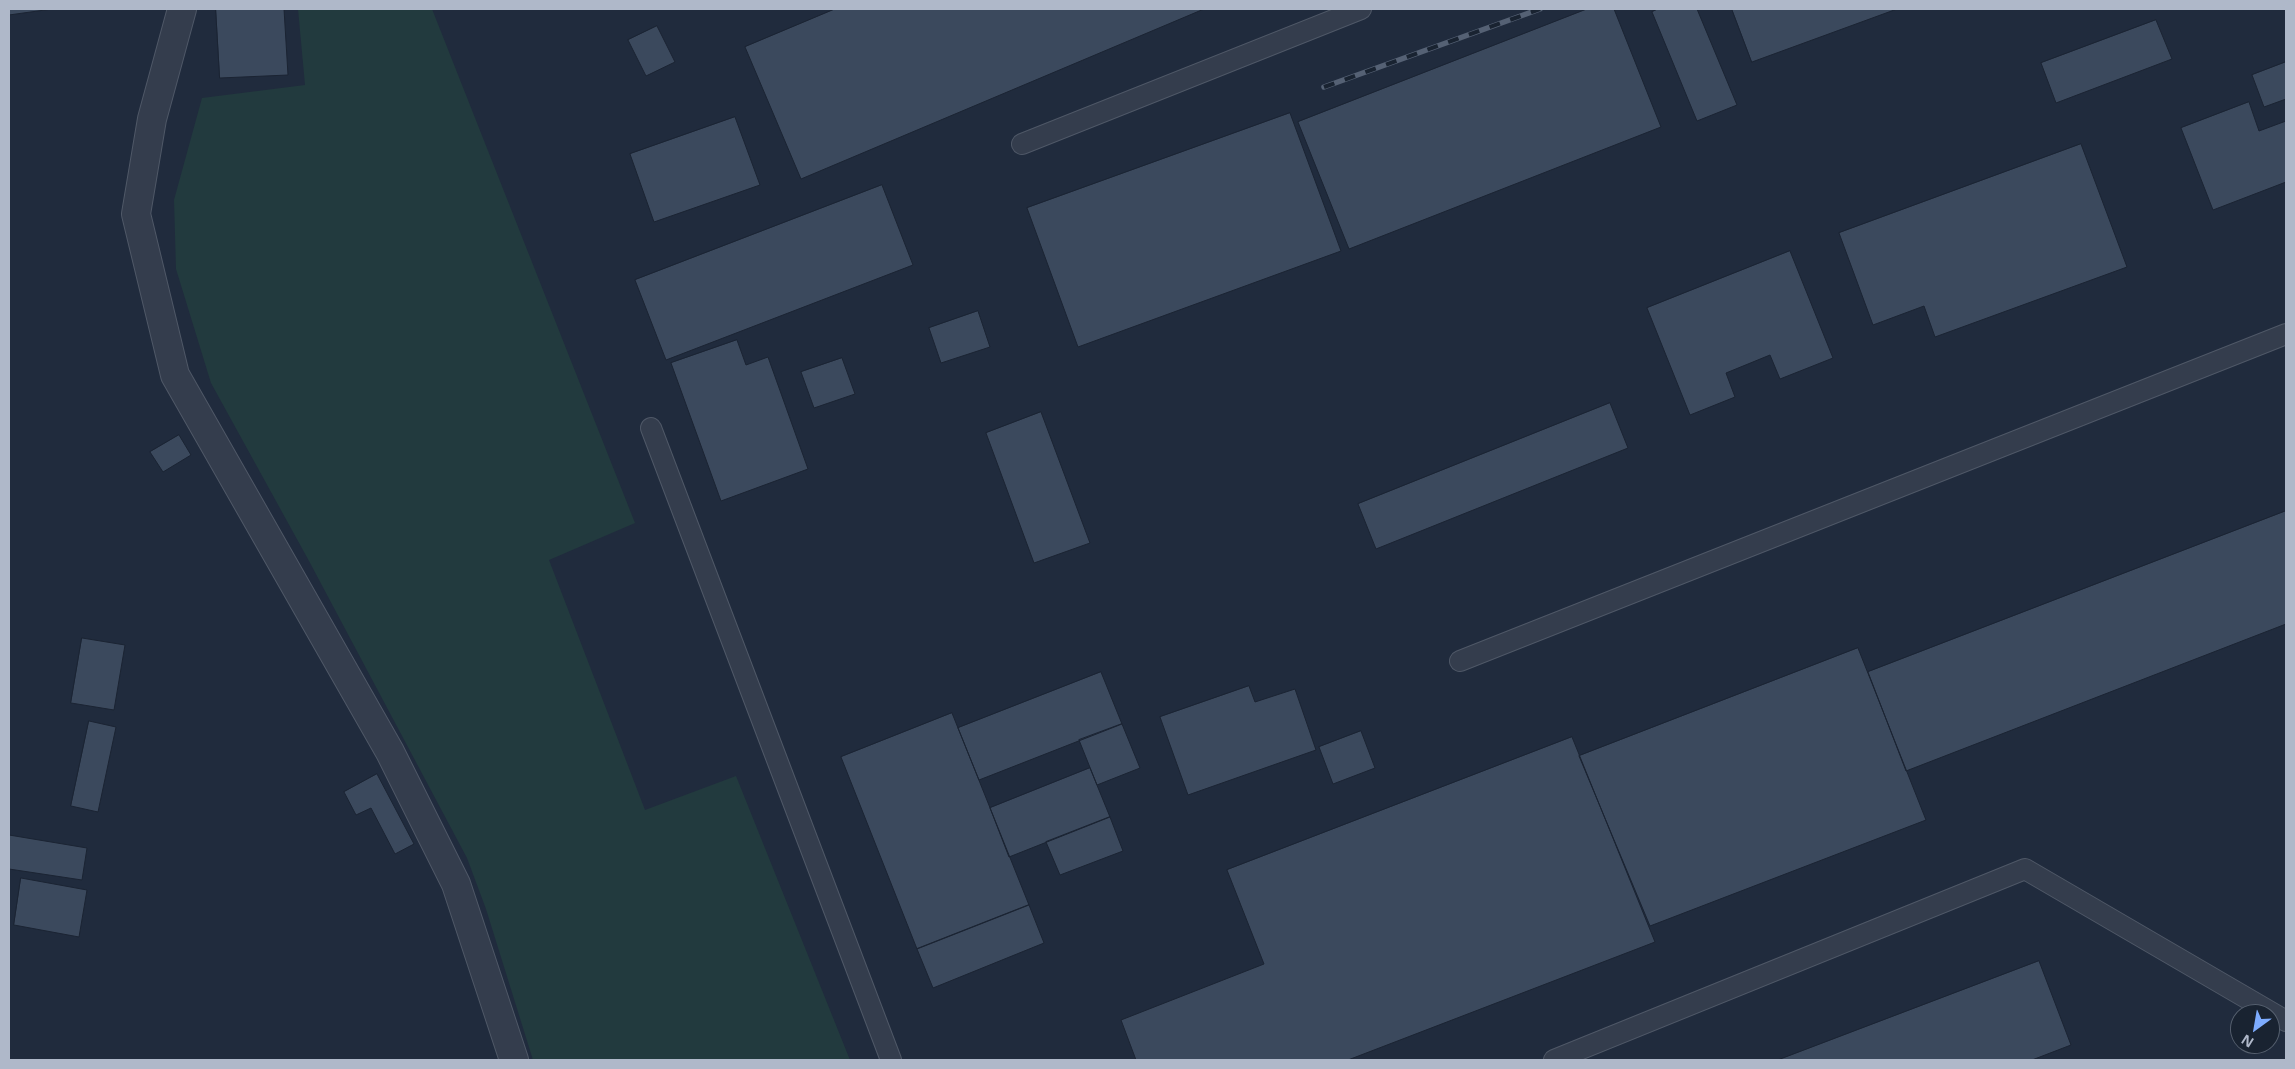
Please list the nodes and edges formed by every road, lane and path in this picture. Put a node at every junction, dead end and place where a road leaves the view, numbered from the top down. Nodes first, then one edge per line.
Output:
1 (182, 9) edge
2 (1361, 9) edge
3 (1022, 144) dead end
4 (2286, 334) edge
5 (651, 428) dead end
6 (1460, 661) dead end
7 (2286, 1022) edge
8 (514, 1060) edge
9 (891, 1060) edge
10 (1554, 1060) edge

1 - 8 street
2 - 3 lane
4 - 6 lane
5 - 9 lane
7 - 10 lane

